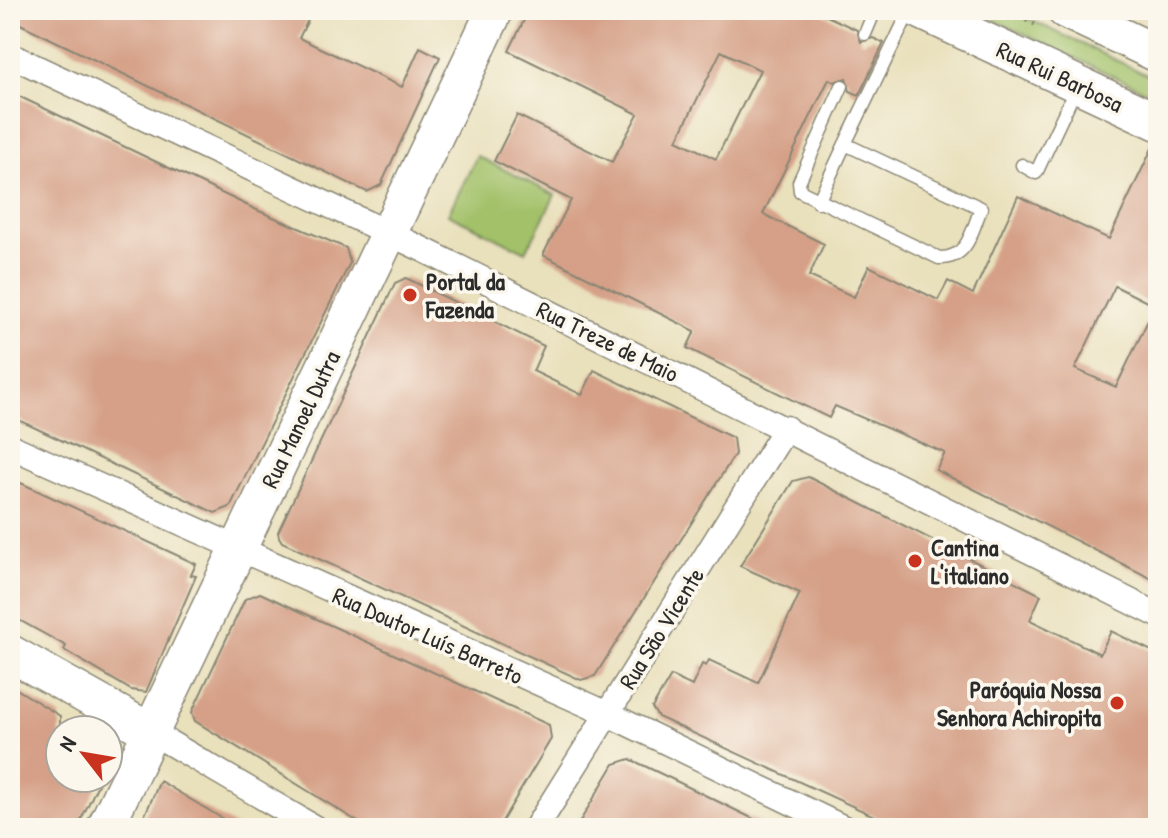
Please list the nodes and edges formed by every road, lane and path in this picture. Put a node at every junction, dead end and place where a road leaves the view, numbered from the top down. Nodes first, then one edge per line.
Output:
1 (495, 10) edge
2 (875, 10) edge
3 (910, 10) edge
4 (919, 10) edge
5 (1065, 10) edge
6 (865, 34) dead end
7 (1158, 54) edge
8 (10, 55) edge
9 (1078, 85) junction
10 (842, 86) dead end
11 (1158, 122) edge
12 (845, 144) junction
13 (1022, 165) dead end
14 (818, 202) junction
15 (388, 233) junction
16 (786, 428) junction
17 (10, 446) edge
18 (238, 550) junction
19 (1158, 615) edge
20 (10, 653) edge
21 (608, 714) junction
22 (151, 732) junction
23 (105, 828) edge
24 (315, 828) edge
25 (536, 828) edge
26 (844, 828) edge

1 - 15 street, Rua Manoel Dutra
2 - 6 lane
3 - 12 lane
4 - 9 street, Rua Rui Barbosa
5 - 7 street
8 - 15 street, Rua Treze de Maio
9 - 11 street, Rua Rui Barbosa
9 - 13 lane
10 - 14 lane
12 - 14 lane
12 - 14 lane
15 - 16 street, Rua Treze de Maio
15 - 18 street, Rua Manoel Dutra
16 - 19 street, Rua Treze de Maio
16 - 21 street, Rua São Vicente
17 - 18 street, Rua Doutor Luís Barreto
18 - 21 street, Rua Doutor Luís Barreto
18 - 22 street, Rua Manoel Dutra
20 - 22 street
21 - 25 street, Rua São Vicente
21 - 26 street, Rua Doutor Luís Barreto
22 - 23 street, Rua Manoel Dutra
22 - 24 street

